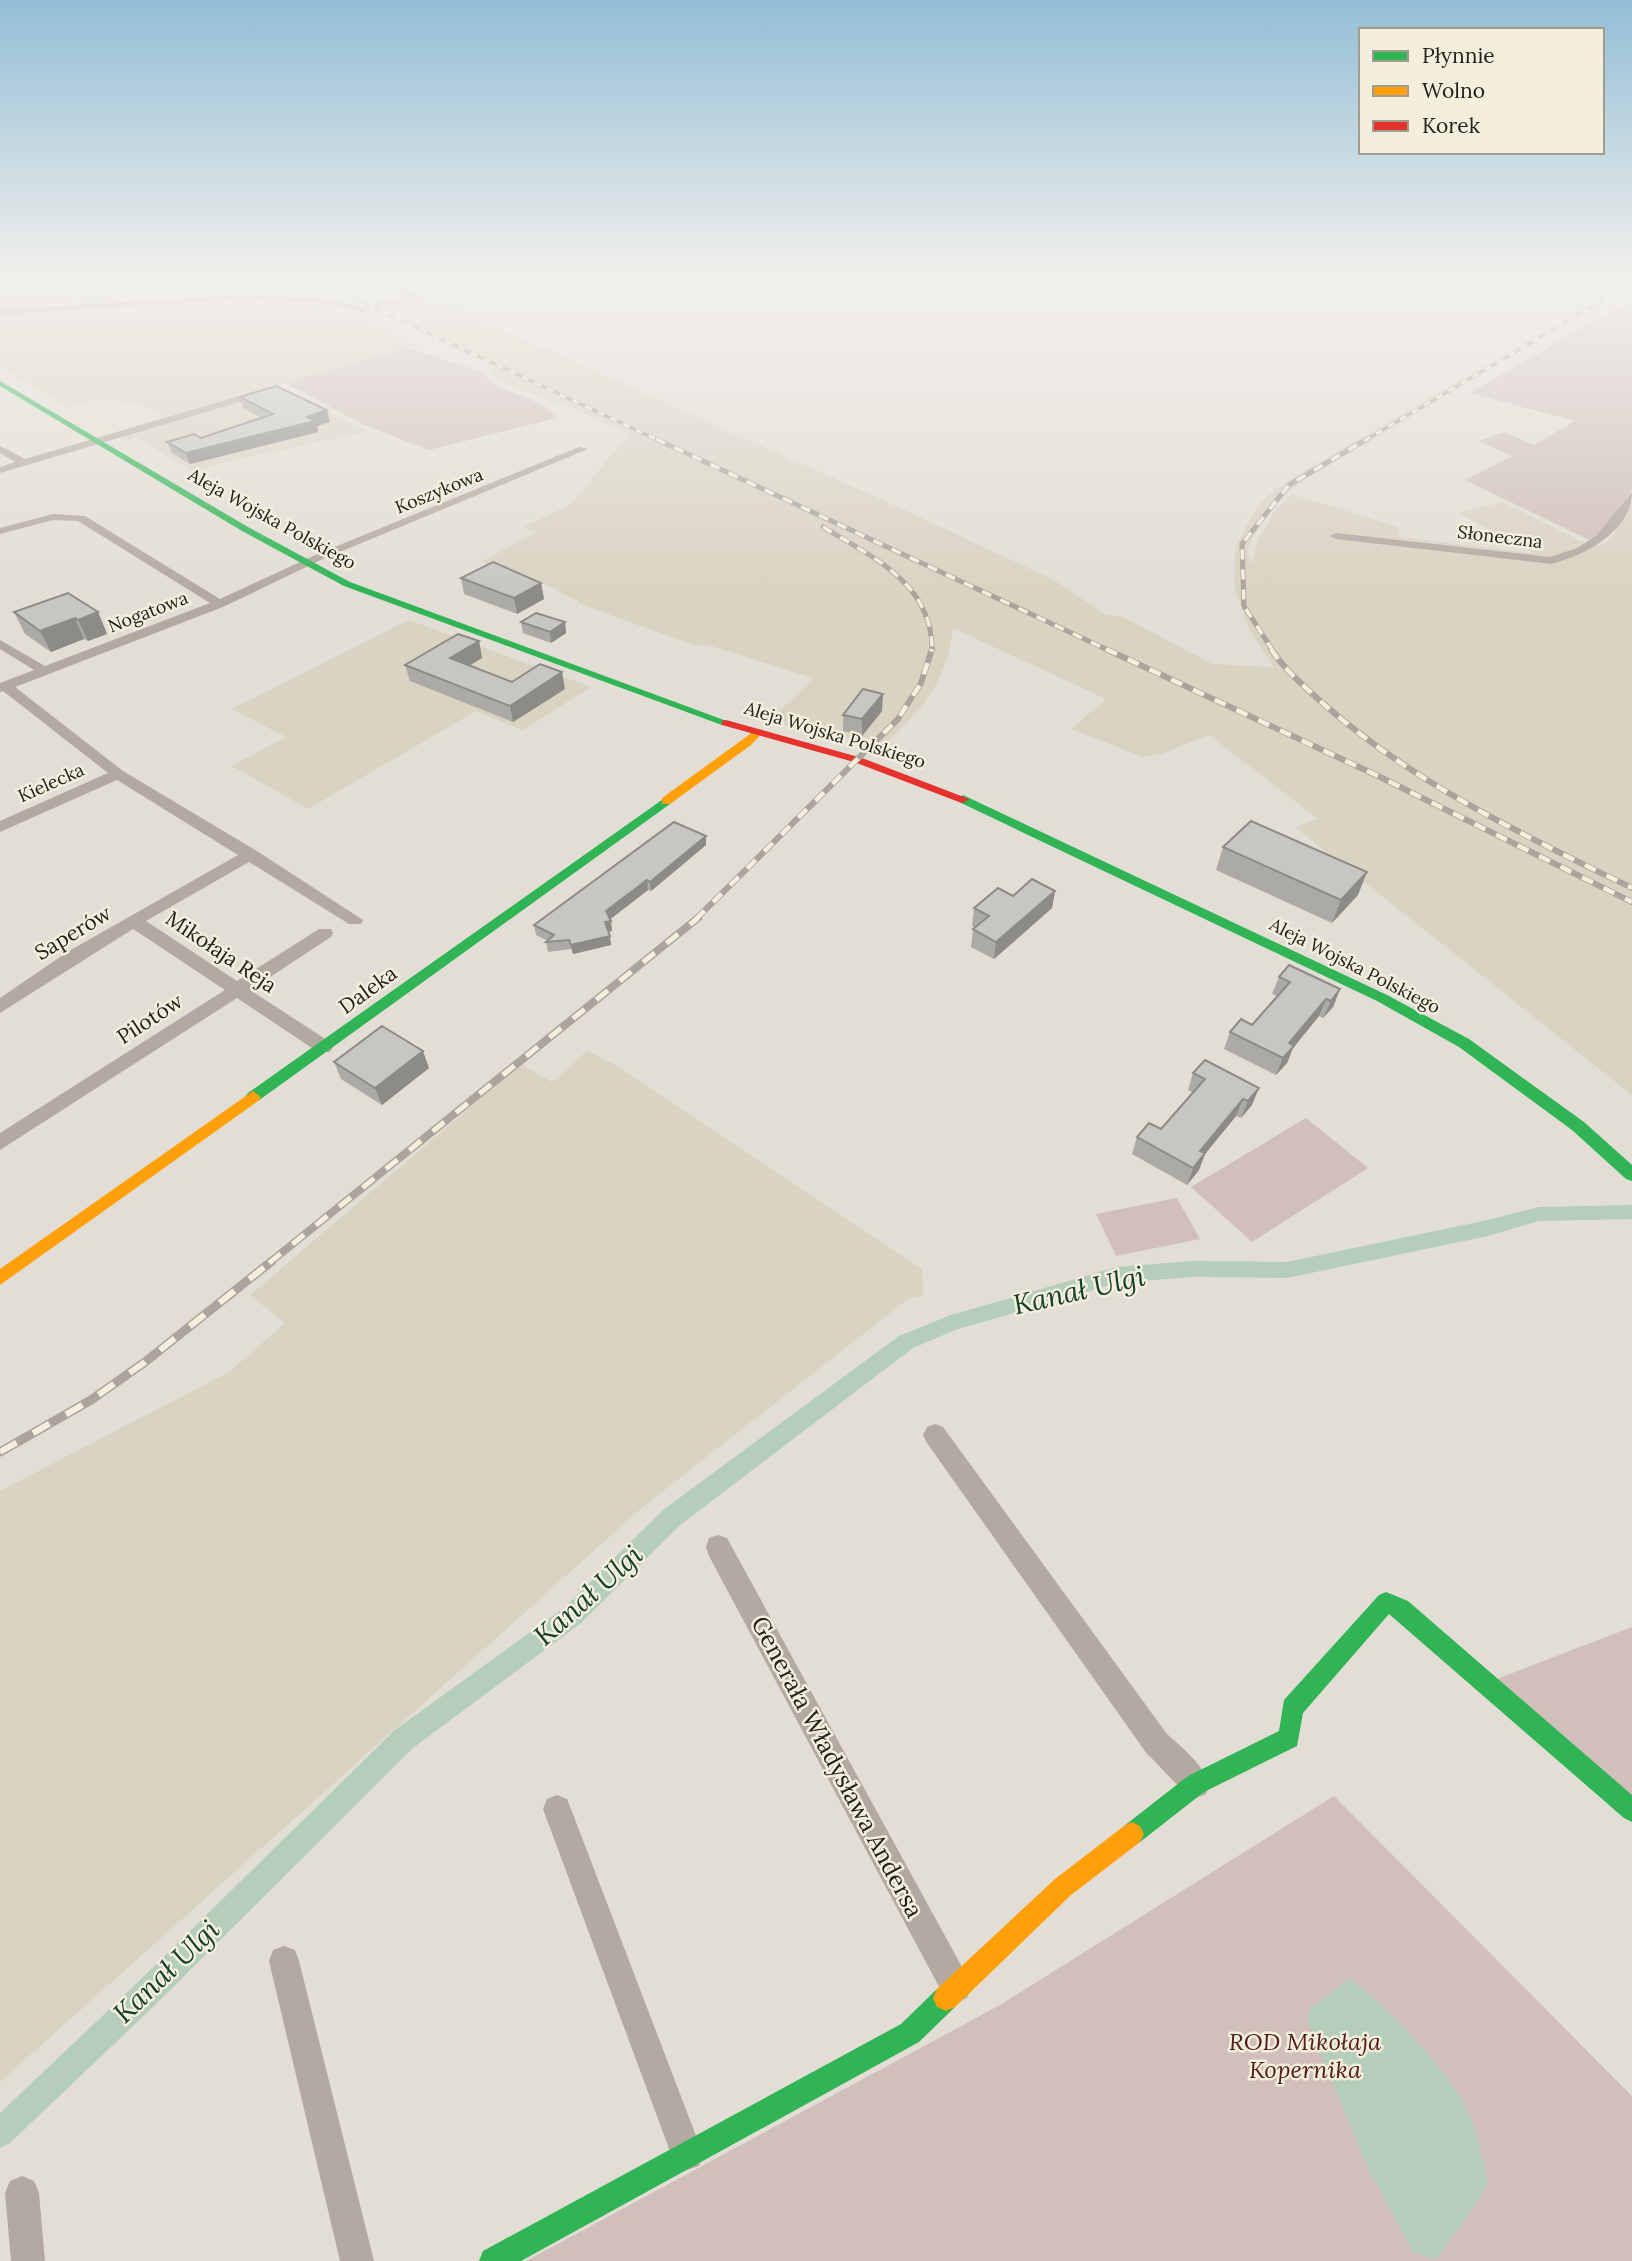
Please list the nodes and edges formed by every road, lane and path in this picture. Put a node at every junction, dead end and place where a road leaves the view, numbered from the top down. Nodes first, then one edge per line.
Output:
1 (0, 383) edge
2 (275, 389) edge
3 (100, 440) junction
4 (0, 449) edge
5 (583, 449) dead end
6 (24, 463) junction
7 (0, 470) edge
8 (1632, 495) edge
9 (0, 531) edge
10 (1336, 536) dead end
11 (306, 563) junction
12 (219, 604) junction
13 (0, 645) edge
14 (44, 671) junction
15 (2, 687) edge
16 (757, 732) junction
17 (118, 774) junction
18 (0, 827) edge
19 (251, 854) junction
20 (355, 920) dead end
21 (135, 922) junction
22 (325, 933) dead end
23 (235, 990) junction
24 (0, 1007) edge
25 (324, 1047) junction
26 (0, 1143) edge
27 (1632, 1175) edge
28 (0, 1278) edge
29 (935, 1435) dead end
30 (719, 1547) dead end
31 (1196, 1784) junction
32 (557, 1809) dead end
33 (1632, 1810) edge
34 (284, 1961) dead end
35 (956, 1987) junction
36 (687, 2154) junction
37 (22, 2193) dead end
38 (28, 2261) edge
39 (357, 2261) edge
40 (493, 2261) edge

1 - 3 main road, Aleja Wojska Polskiego
2 - 3 street
3 - 6 street
3 - 11 main road, Aleja Wojska Polskiego
4 - 6 street
5 - 11 street, Koszykowa
6 - 7 street
8 - 10 street, Słoneczna
9 - 12 street
11 - 12 street, Nogatowa
11 - 16 main road, Aleja Wojska Polskiego
12 - 14 street, Nogatowa
13 - 14 street
14 - 15 street, Nogatowa
15 - 17 street
16 - 25 main road, Daleka
16 - 27 main road, Aleja Wojska Polskiego
17 - 18 street, Kielecka
17 - 19 street
19 - 20 street
19 - 21 street, Mikołaja Reja
21 - 23 street, Mikołaja Reja
21 - 24 street, Saperów
22 - 23 street, Pilotów
23 - 25 street, Mikołaja Reja
23 - 26 street, Pilotów
25 - 28 main road, Daleka
29 - 31 street
30 - 35 street, Generała Władysława Andersa
31 - 33 main road
31 - 35 main road
32 - 36 street
34 - 39 street
35 - 36 main road
36 - 40 main road
37 - 38 street

